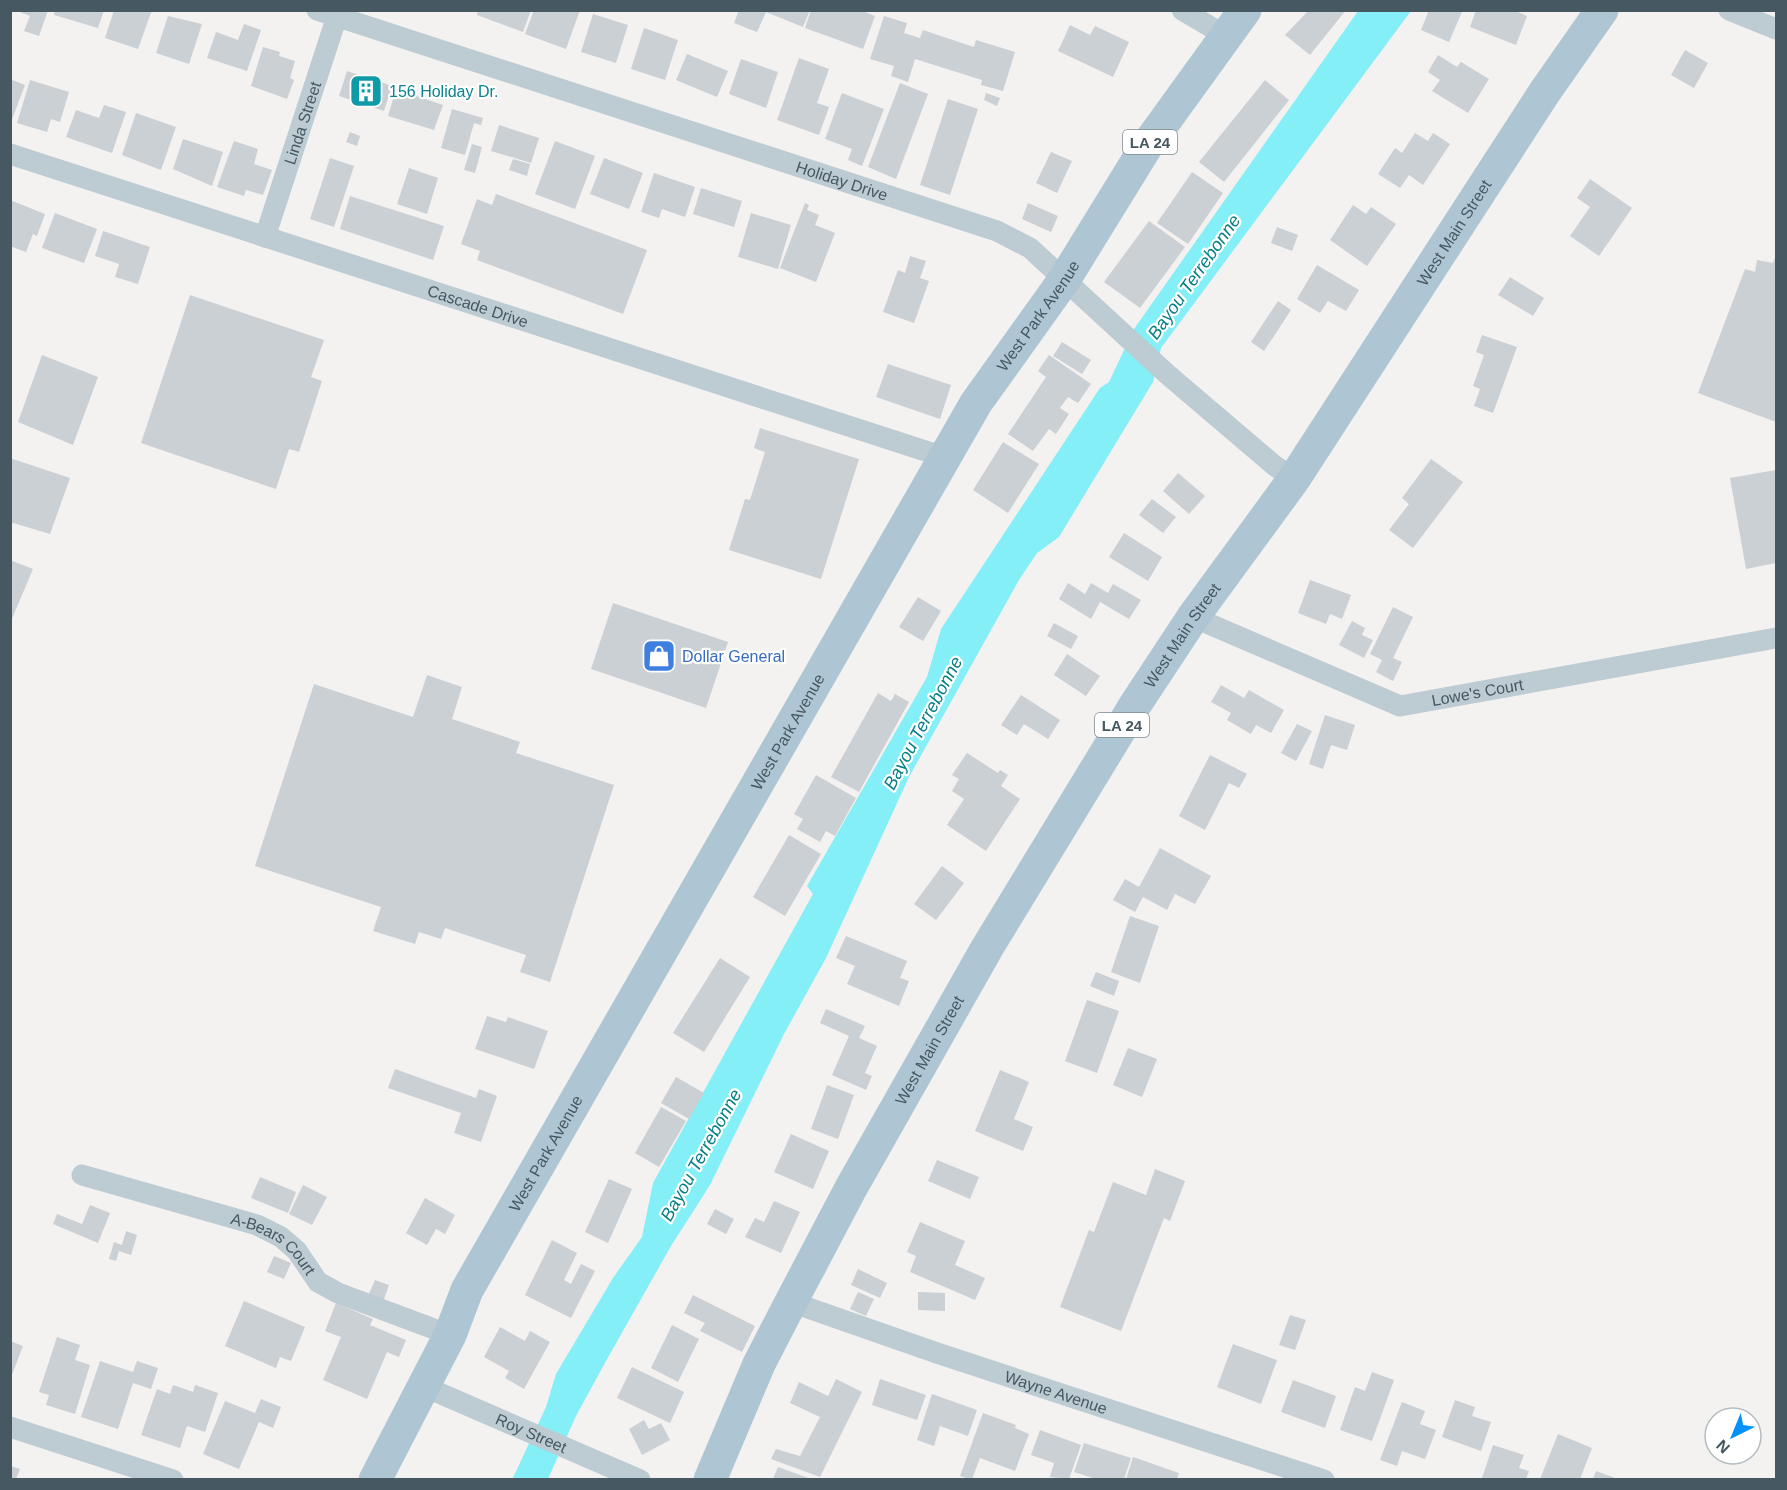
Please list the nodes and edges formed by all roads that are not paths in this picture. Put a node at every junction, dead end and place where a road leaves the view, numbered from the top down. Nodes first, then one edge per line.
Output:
1 (1182, 10) edge
2 (1602, 10) edge
3 (1729, 10) edge
4 (331, 13) edge
5 (1238, 17) edge
6 (1776, 29) edge
7 (10, 154) edge
8 (265, 237) junction
9 (1064, 280) junction
10 (944, 458) junction
11 (1294, 479) junction
12 (1193, 617) junction
13 (1776, 638) edge
14 (82, 1175) dead end
15 (791, 1302) junction
16 (450, 1335) junction
17 (423, 1386) junction
18 (10, 1426) edge
19 (173, 1479) edge
20 (375, 1479) edge
21 (640, 1479) edge
22 (710, 1479) edge
23 (1323, 1479) edge

1 - 5 street
2 - 11 main road, West Main Street / LA 24
3 - 6 street
4 - 8 street, Linda Street
4 - 9 street, Holiday Drive
5 - 9 main road, West Park Avenue / LA 24
7 - 8 street, Cascade Drive
8 - 10 street, Cascade Drive
9 - 10 main road, West Park Avenue / LA 24
9 - 11 street, Holiday Drive
10 - 16 main road, West Park Avenue / LA 24
11 - 12 main road, West Main Street / LA 24
12 - 13 street, Lowe's Court
12 - 15 main road, West Main Street / LA 24
14 - 16 street, A-Bears Court
15 - 22 main road, West Main Street / LA 24
15 - 23 street, Wayne Avenue
16 - 17 main road, West Park Avenue / LA 24
17 - 20 main road, West Park Avenue / LA 24
17 - 21 street, Roy Street
18 - 19 street

